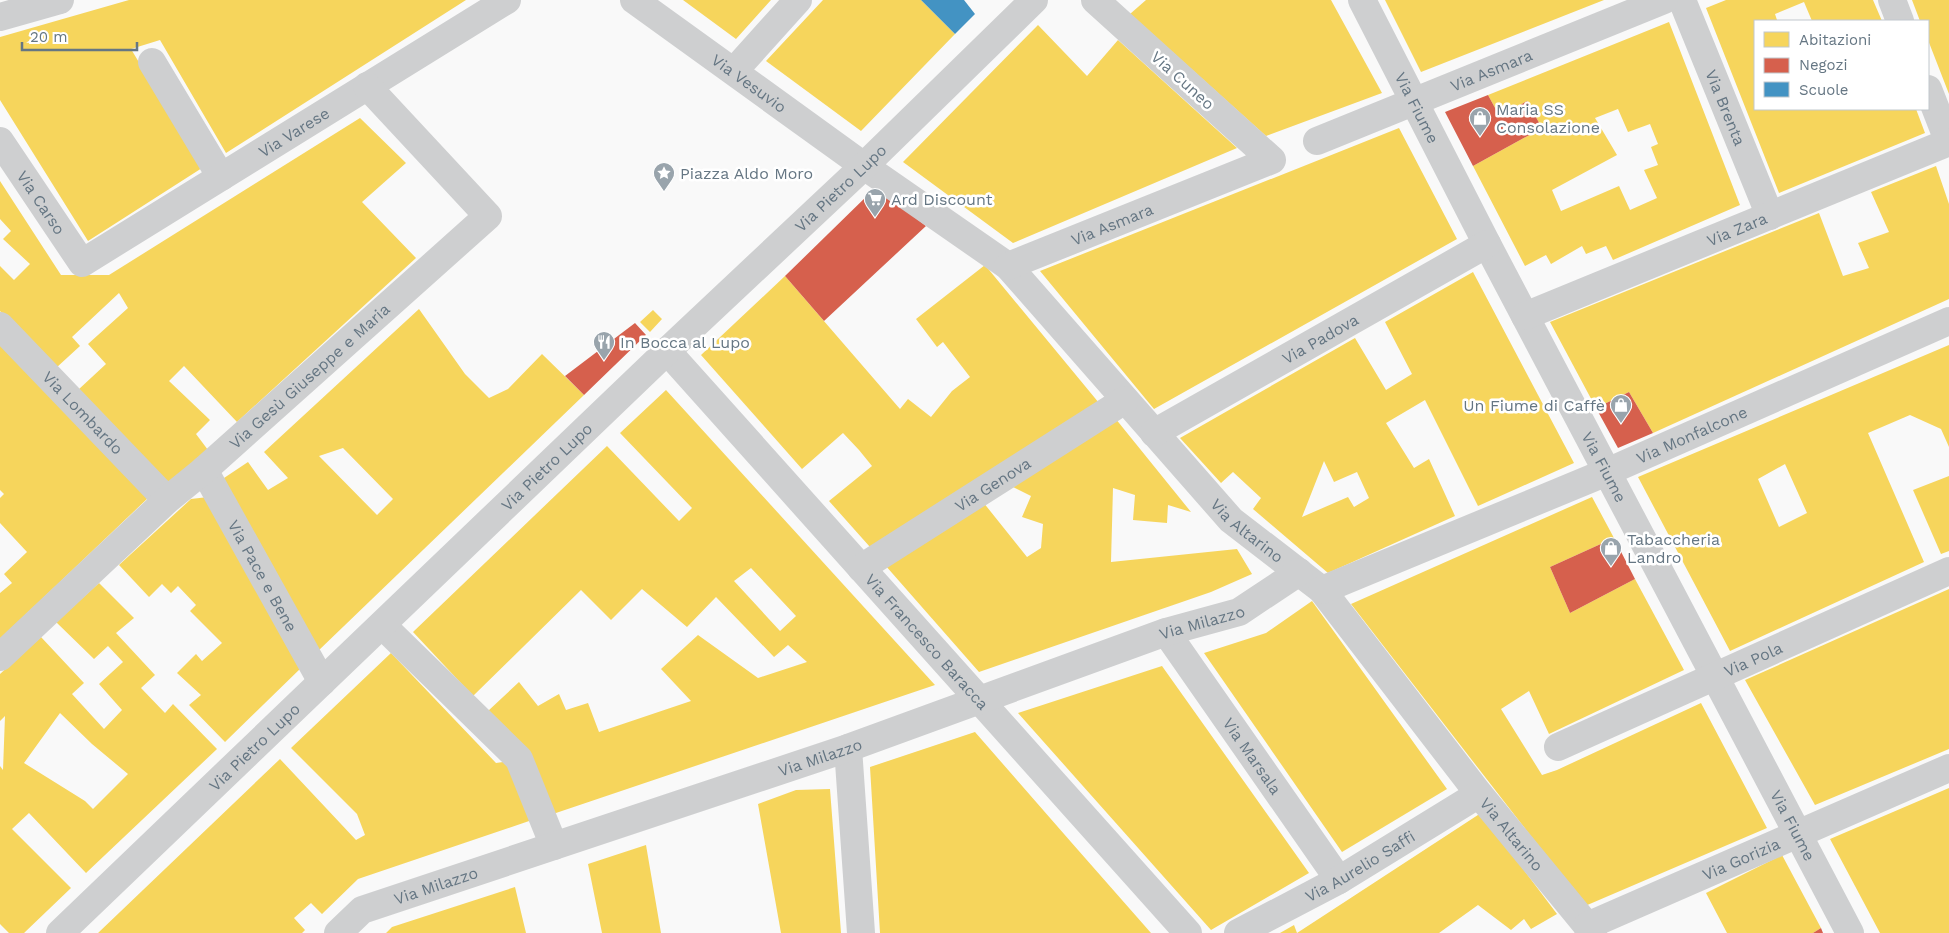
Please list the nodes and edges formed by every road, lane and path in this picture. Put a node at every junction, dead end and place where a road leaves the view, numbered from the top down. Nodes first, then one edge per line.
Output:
1 (60, 0) edge
2 (507, 0) edge
3 (634, 0) edge
4 (798, 0) edge
5 (1034, 0) edge
6 (1095, 0) edge
7 (1362, 0) edge
8 (1664, 0) edge
9 (1682, 0) edge
10 (1892, 0) edge
11 (0, 17) edge
12 (1900, 20) edge
13 (152, 62) dead end
14 (734, 71) junction
15 (367, 86) junction
16 (1929, 92) edge
17 (1415, 101) junction
18 (0, 141) edge
19 (1317, 141) dead end
20 (1949, 142) edge
21 (1272, 160) joint
22 (864, 166) junction
23 (222, 176) junction
24 (1770, 216) junction
25 (1487, 244) junction
26 (82, 263) joint
27 (1008, 266) junction
28 (1525, 316) junction
29 (1949, 321) edge
30 (0, 326) edge
31 (667, 351) junction
32 (1125, 400) junction
33 (1154, 433) junction
34 (204, 470) junction
35 (1607, 472) junction
36 (168, 500) junction
37 (862, 568) junction
38 (1949, 571) edge
39 (1299, 572) junction
40 (1322, 590) junction
41 (382, 625) junction
42 (1166, 632) junction
43 (0, 657) edge
44 (1714, 675) junction
45 (322, 682) junction
46 (979, 700) junction
47 (1558, 747) dead end
48 (848, 748) junction
49 (1949, 768) edge
50 (1479, 794) junction
51 (1798, 832) junction
52 (554, 846) junction
53 (1339, 880) junction
54 (1590, 930) edge
55 (60, 933) edge
56 (338, 933) edge
57 (861, 933) edge
58 (1188, 933) edge
59 (1238, 933) edge
60 (1850, 933) edge

1 - 11 street
2 - 15 street, Via Varese
3 - 14 street, Via Vesuvio
4 - 14 street
5 - 22 street, Via Pietro Lupo
6 - 21 street, Via Cuneo
7 - 17 street, Via Fiume
8 - 17 street, Via Asmara
9 - 24 street, Via Brenta
10 - 12 street
13 - 23 street
14 - 22 street, Via Vesuvio
15 - 23 street, Via Varese
15 - 34 street, Via Gesù Giuseppe e Maria
16 - 20 street
17 - 19 street, Via Asmara
17 - 25 street, Via Fiume
18 - 26 street, Via Carso
20 - 24 street, Via Zara
21 - 27 street, Via Asmara
22 - 27 street, Via Altarino
22 - 31 street, Via Pietro Lupo
23 - 26 street, Via Varese
24 - 28 street, Via Zara
25 - 28 street, Via Fiume
25 - 33 street, Via Padova
27 - 32 street, Via Altarino
28 - 35 street, Via Fiume
29 - 35 street, Via Monfalcone
30 - 36 street, Via Lombardo
31 - 37 street, Via Francesco Baracca
31 - 41 street, Via Pietro Lupo
32 - 33 street, Via Altarino
32 - 37 street, Via Genova
33 - 39 street, Via Altarino
34 - 36 street, Via Gesù Giuseppe e Maria
34 - 45 street, Via Pace e Bene
35 - 40 street, Via Monfalcone
35 - 44 street, Via Fiume
36 - 43 street, Via Gesù Giuseppe e Maria
37 - 46 street, Via Francesco Baracca
38 - 44 street, Via Pola
39 - 40 street, Via Altarino
39 - 42 street, Via Milazzo
40 - 50 street, Via Altarino
41 - 45 street, Via Pietro Lupo
41 - 52 street
42 - 46 street, Via Milazzo
42 - 53 street, Via Marsala
44 - 47 street, Via Pola
44 - 51 street, Via Fiume
45 - 55 street, Via Pietro Lupo
46 - 48 street, Via Milazzo
46 - 58 street, Via Francesco Baracca
48 - 52 street, Via Milazzo
48 - 57 street
49 - 51 street, Via Gorizia
50 - 53 street, Via Aurelio Saffi
50 - 54 street, Via Altarino
51 - 54 street, Via Gorizia
51 - 60 street, Via Fiume
52 - 56 street, Via Milazzo
53 - 59 street, Via Aurelio Saffi

